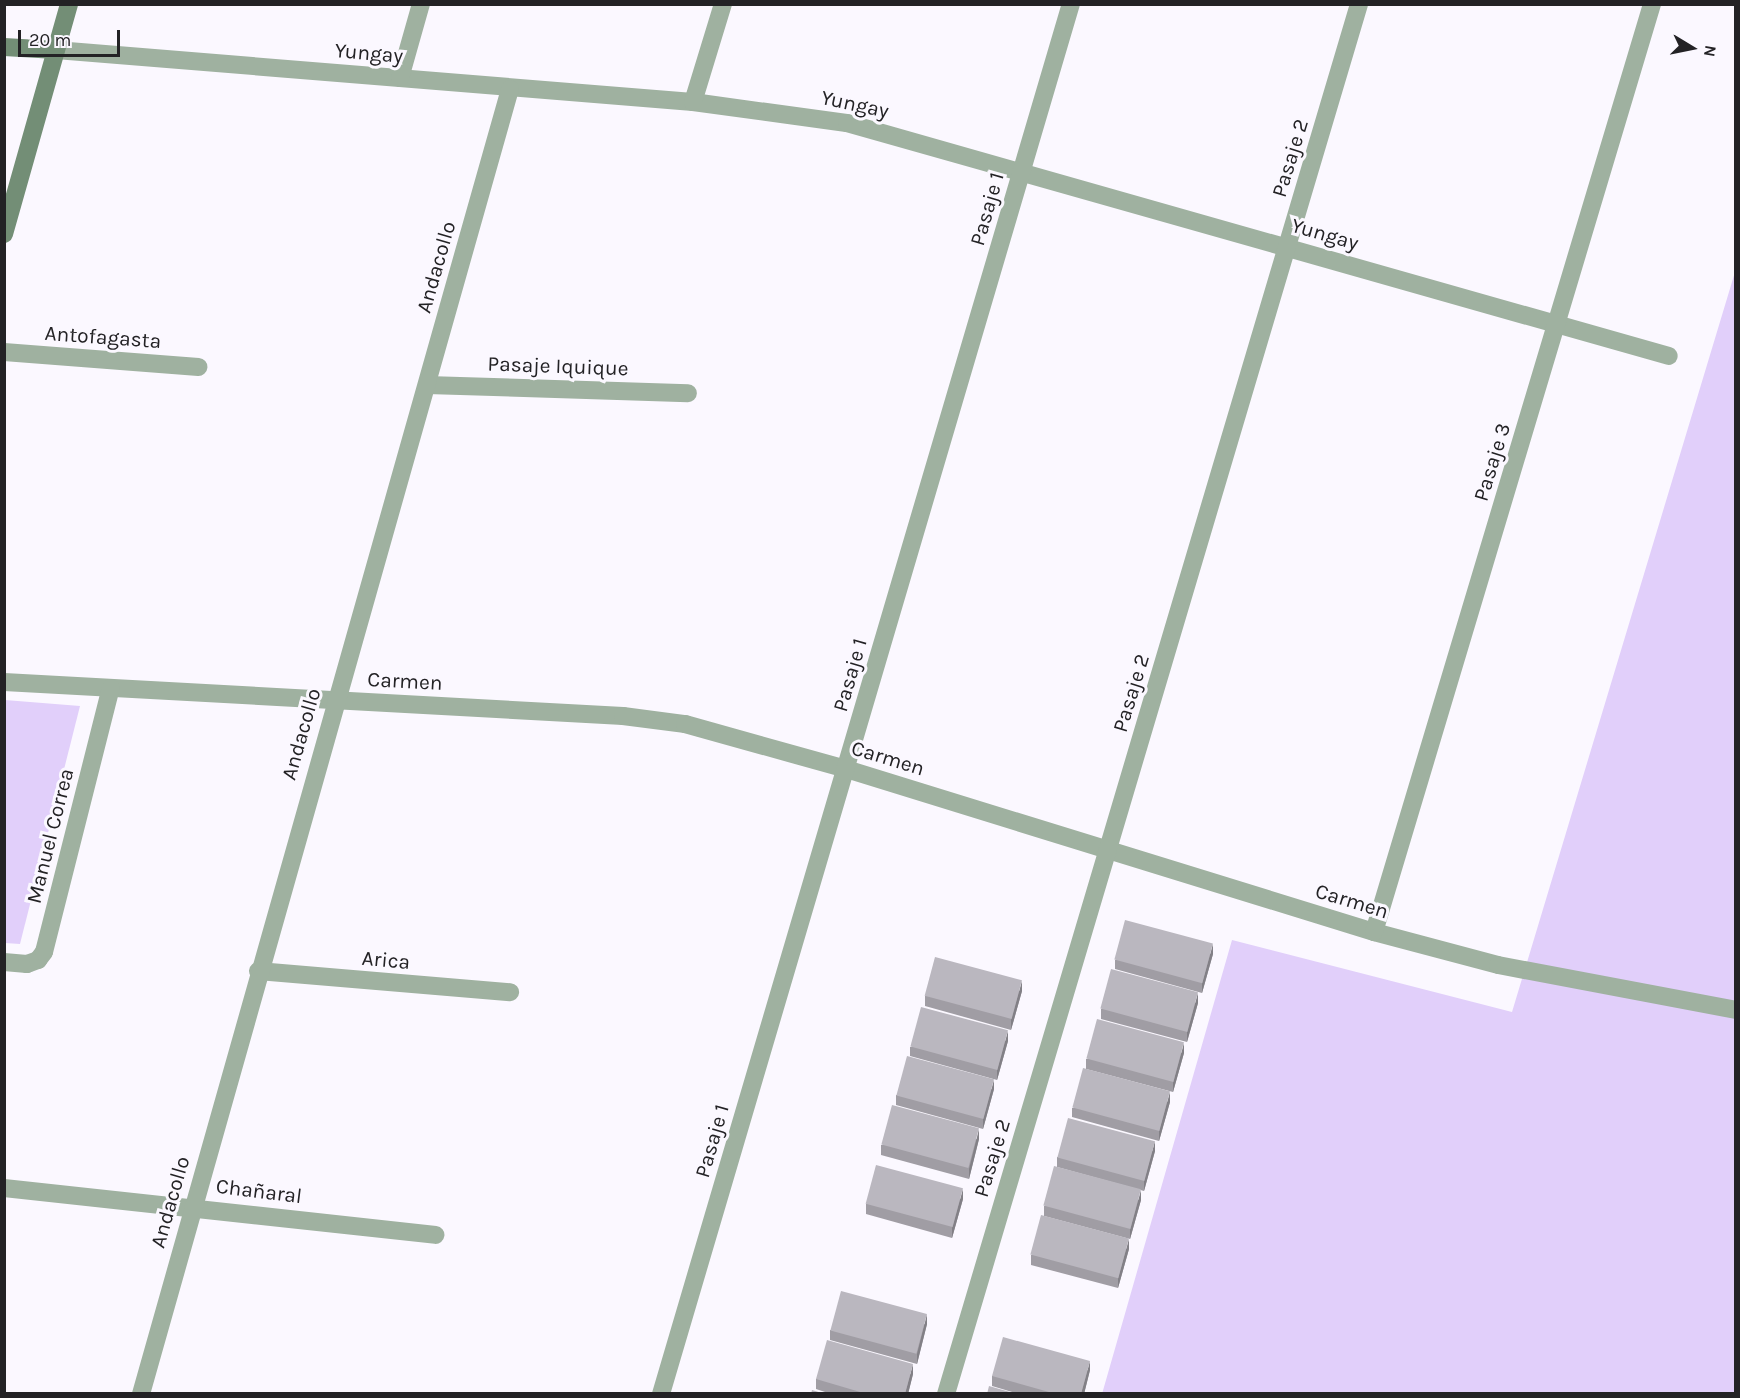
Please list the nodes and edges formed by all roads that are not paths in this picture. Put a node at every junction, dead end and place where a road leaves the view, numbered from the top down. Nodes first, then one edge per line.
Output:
1 (69, 4) edge
2 (421, 4) edge
3 (723, 4) edge
4 (1071, 4) edge
5 (1359, 4) edge
6 (1652, 4) edge
7 (4, 47) edge
8 (56, 50) junction
9 (400, 78) junction
10 (510, 88) junction
11 (693, 102) junction
12 (1021, 170) junction
13 (4, 234) edge
14 (1287, 247) junction
15 (1556, 325) junction
16 (4, 352) edge
17 (1669, 356) dead end
18 (198, 367) dead end
19 (427, 385) junction
20 (688, 393) dead end
21 (4, 682) edge
22 (111, 688) junction
23 (335, 699) junction
24 (846, 769) junction
25 (1108, 849) junction
26 (1374, 932) junction
27 (4, 962) edge
28 (258, 972) junction
29 (510, 992) dead end
30 (1736, 1010) edge
31 (4, 1188) edge
32 (193, 1206) junction
33 (435, 1235) dead end
34 (141, 1394) edge
35 (661, 1394) edge
36 (946, 1394) edge

1 - 8 street
2 - 9 street
3 - 11 street
4 - 12 street, Pasaje 1
5 - 14 street, Pasaje 2
6 - 15 street, Pasaje 3
7 - 8 street, Yungay
8 - 9 street, Yungay
8 - 13 street
9 - 10 street, Yungay
10 - 11 street, Yungay
10 - 19 street, Andacollo
11 - 12 street, Yungay
12 - 14 street, Yungay
12 - 24 street, Pasaje 1
14 - 15 street, Yungay
14 - 25 street, Pasaje 2
15 - 17 street, Yungay
15 - 26 street, Pasaje 3
16 - 18 street, Antofagasta
19 - 20 street, Pasaje Iquique
19 - 23 street, Andacollo
21 - 22 street, Carmen
22 - 23 street, Carmen
22 - 27 street, Manuel Correa
23 - 24 street, Carmen
23 - 28 street, Andacollo
24 - 25 street, Carmen
24 - 35 street, Pasaje 1
25 - 26 street, Carmen
25 - 36 street, Pasaje 2
26 - 30 street, Carmen
28 - 29 street, Arica
28 - 32 street, Andacollo
31 - 32 street, Chañaral
32 - 33 street, Chañaral
32 - 34 street, Andacollo

